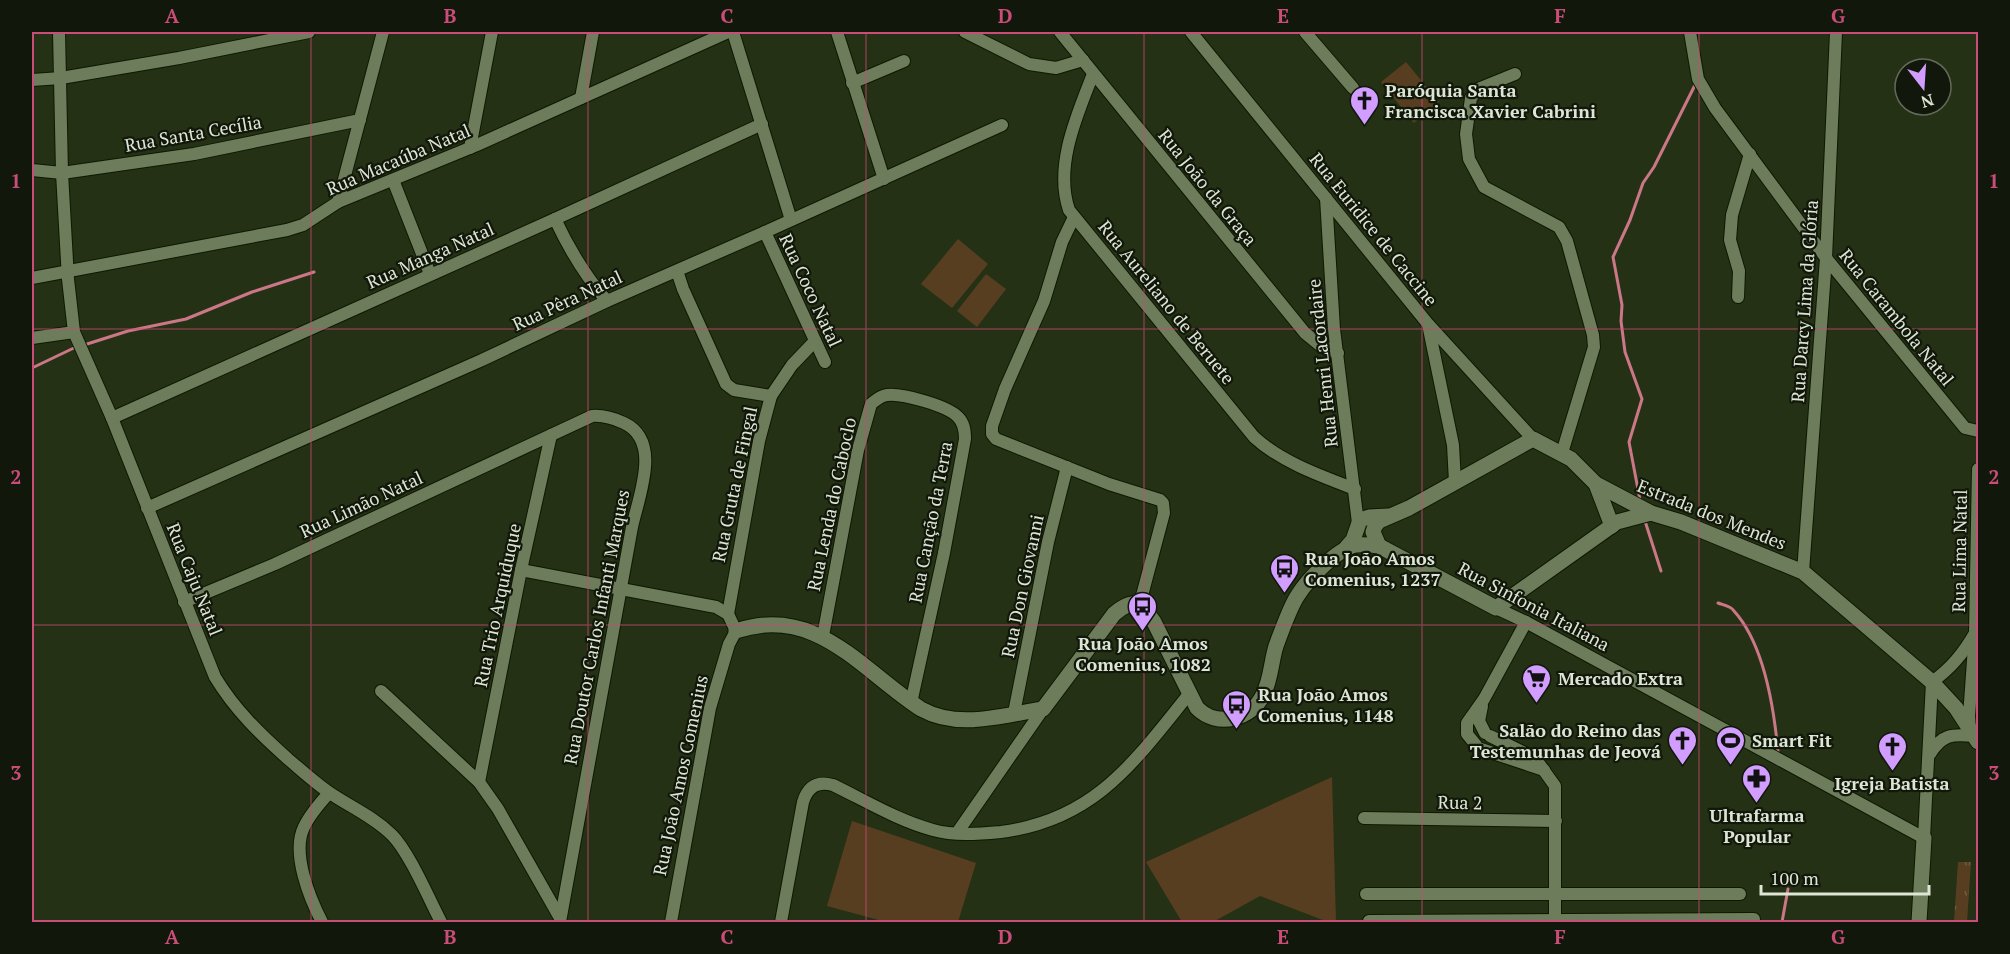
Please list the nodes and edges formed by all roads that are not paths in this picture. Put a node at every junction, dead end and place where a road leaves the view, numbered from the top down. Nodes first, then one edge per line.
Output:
1 (59, 32) edge
2 (309, 32) edge
3 (383, 32) edge
4 (492, 32) edge
5 (593, 32) edge
6 (728, 32) edge
7 (733, 32) edge
8 (837, 32) edge
9 (965, 32) edge
10 (1060, 32) edge
11 (1191, 32) edge
12 (1690, 32) edge
13 (1836, 32) edge
14 (1313, 34) edge
15 (1083, 60) junction
16 (904, 61) dead end
17 (1093, 74) junction
18 (1515, 74) dead end
19 (61, 78) junction
20 (32, 80) edge
21 (852, 83) junction
22 (1353, 88) dead end
23 (581, 99) junction
24 (360, 120) junction
25 (762, 124) junction
26 (1002, 125) dead end
27 (470, 148) junction
28 (1750, 154) junction
29 (32, 170) edge
30 (62, 173) junction
31 (884, 179) junction
32 (393, 180) junction
33 (1326, 198) junction
34 (338, 202) junction
35 (1074, 217) junction
36 (555, 219) junction
37 (791, 220) junction
38 (765, 232) junction
39 (1826, 258) junction
40 (677, 271) junction
41 (68, 272) junction
42 (430, 274) junction
43 (32, 278) edge
44 (1738, 297) dead end
45 (607, 301) junction
46 (1428, 324) junction
47 (32, 338) edge
48 (76, 338) junction
49 (815, 341) junction
50 (1338, 353) junction
51 (825, 362) dead end
52 (893, 395) joint
53 (771, 396) junction
54 (112, 418) junction
55 (1978, 431) edge
56 (551, 435) junction
57 (1533, 439) junction
58 (1562, 453) junction
59 (1067, 467) junction
60 (1978, 469) edge
61 (1455, 482) junction
62 (1596, 484) junction
63 (1355, 489) junction
64 (147, 508) junction
65 (1651, 513) junction
66 (1388, 516) junction
67 (1612, 526) junction
68 (1358, 534) junction
69 (1379, 546) junction
70 (521, 570) junction
71 (1803, 572) junction
72 (621, 589) junction
73 (184, 602) junction
74 (1140, 603) junction
75 (1496, 608) junction
76 (728, 614) junction
77 (1526, 622) junction
78 (736, 631) junction
79 (1975, 633) junction
80 (823, 636) junction
81 (1932, 682) junction
82 (381, 691) dead end
83 (1189, 694) junction
84 (1484, 699) junction
85 (911, 703) junction
86 (1044, 709) junction
87 (1014, 713) junction
88 (1975, 736) edge
89 (1929, 755) junction
90 (1546, 771) junction
91 (479, 782) junction
92 (330, 793) junction
93 (1364, 818) dead end
94 (1556, 821) junction
95 (957, 833) junction
96 (1924, 838) junction
97 (1366, 894) dead end
98 (1555, 894) junction
99 (1740, 894) dead end
100 (1754, 919) dead end
101 (560, 920) edge
102 (1369, 921) dead end
103 (322, 922) edge
104 (441, 922) edge
105 (671, 922) edge
106 (781, 922) edge
107 (1556, 922) edge
108 (1919, 922) edge

1 - 19 street, Rua Caju Natal
2 - 19 street
3 - 24 street
4 - 27 street
5 - 23 street
6 - 23 street, Rua Macaúba Natal
7 - 25 street
8 - 21 street
9 - 15 street
10 - 15 street, Rua João da Graça
11 - 33 street, Rua Euridice de Caccine
12 - 28 street, Rua Carambola Natal
13 - 39 street, Rua Darcy Lima da Glória
14 - 22 street
15 - 17 street, Rua João da Graça
16 - 21 street
17 - 35 street, Rua Aureliano de Beruete
17 - 50 street, Rua João da Graça
18 - 58 street
19 - 20 street
19 - 30 street, Rua Caju Natal
21 - 31 street
23 - 27 street, Rua Macaúba Natal
24 - 30 street, Rua Santa Cecília
24 - 34 street
25 - 36 street, Rua Manga Natal
25 - 37 street
26 - 31 street, Rua Pêra Natal
27 - 32 street, Rua Macaúba Natal
28 - 39 street, Rua Carambola Natal
28 - 44 street
29 - 30 street, Rua Santa Cecília
30 - 41 street, Rua Caju Natal
31 - 37 street, Rua Pêra Natal
32 - 34 street, Rua Macaúba Natal
32 - 42 street
33 - 46 street, Rua Euridice de Caccine
33 - 50 street, Rua Henri Lacordaire
34 - 41 street, Rua Macaúba Natal
35 - 59 street
35 - 63 street, Rua Aureliano de Beruete
36 - 42 street, Rua Manga Natal
36 - 45 street
37 - 38 street, Rua Pêra Natal
38 - 40 street, Rua Pêra Natal
38 - 49 street, Rua Coco Natal
39 - 55 street, Rua Carambola Natal
39 - 71 street, Rua Darcy Lima da Glória
40 - 45 street, Rua Pêra Natal
40 - 53 street
41 - 43 street, Rua Macaúba Natal
41 - 48 street, Rua Caju Natal
42 - 54 street, Rua Manga Natal
45 - 64 street, Rua Pêra Natal
46 - 57 street, Estrada dos Mendes
46 - 61 street, Rua Euridice de Caccine
47 - 48 street
48 - 54 street, Rua Caju Natal
49 - 51 street, Rua Coco Natal
49 - 53 street, Rua Gruta de Fingal
50 - 63 street, Rua Henri Lacordaire
52 - 80 street, Rua Lenda do Caboclo
52 - 85 street, Rua Canção da Terra
53 - 76 street, Rua Gruta de Fingal
54 - 64 street, Rua Caju Natal
56 - 70 street, Rua Trio Arquiduque
56 - 72 street, Rua Doutor Carlos Infanti Marques
56 - 73 street, Rua Limão Natal
57 - 58 street, Estrada dos Mendes
57 - 61 street
58 - 62 street, Estrada dos Mendes
59 - 74 street
59 - 87 street, Rua Don Giovanni
60 - 79 street, Rua Lima Natal
61 - 66 street
62 - 65 street, Estrada dos Mendes
62 - 67 street
63 - 68 street, Rua Henri Lacordaire
64 - 73 street, Rua Caju Natal
65 - 67 street
65 - 71 street, Estrada dos Mendes
66 - 68 street
66 - 69 street
67 - 75 street
68 - 69 street
68 - 83 street
69 - 75 street, Rua Sinfonia Italiana
70 - 72 street
70 - 91 street, Rua Trio Arquiduque
71 - 81 street, Estrada dos Mendes
72 - 76 street
72 - 101 street, Rua Doutor Carlos Infanti Marques
73 - 92 street, Rua Caju Natal
74 - 83 street
74 - 86 street
75 - 77 street, Rua Sinfonia Italiana
76 - 78 street
77 - 84 street
77 - 96 street, Rua Sinfonia Italiana
78 - 80 street
78 - 105 street, Rua João Amos Comenius
79 - 81 street, Rua Lima Natal
79 - 88 street, Rua Lima Natal
80 - 85 street
81 - 88 street, Estrada dos Mendes
81 - 89 street
82 - 91 street
83 - 95 street
84 - 90 street
84 - 90 street
85 - 87 street
86 - 87 street
86 - 95 street
88 - 89 street
89 - 96 street
90 - 94 street
91 - 101 street
92 - 103 street
92 - 104 street, Rua Caju Natal
93 - 94 street, Rua 2
94 - 98 street
95 - 106 street
96 - 108 street
97 - 98 street
98 - 99 street
98 - 107 street
100 - 107 street
102 - 107 street

